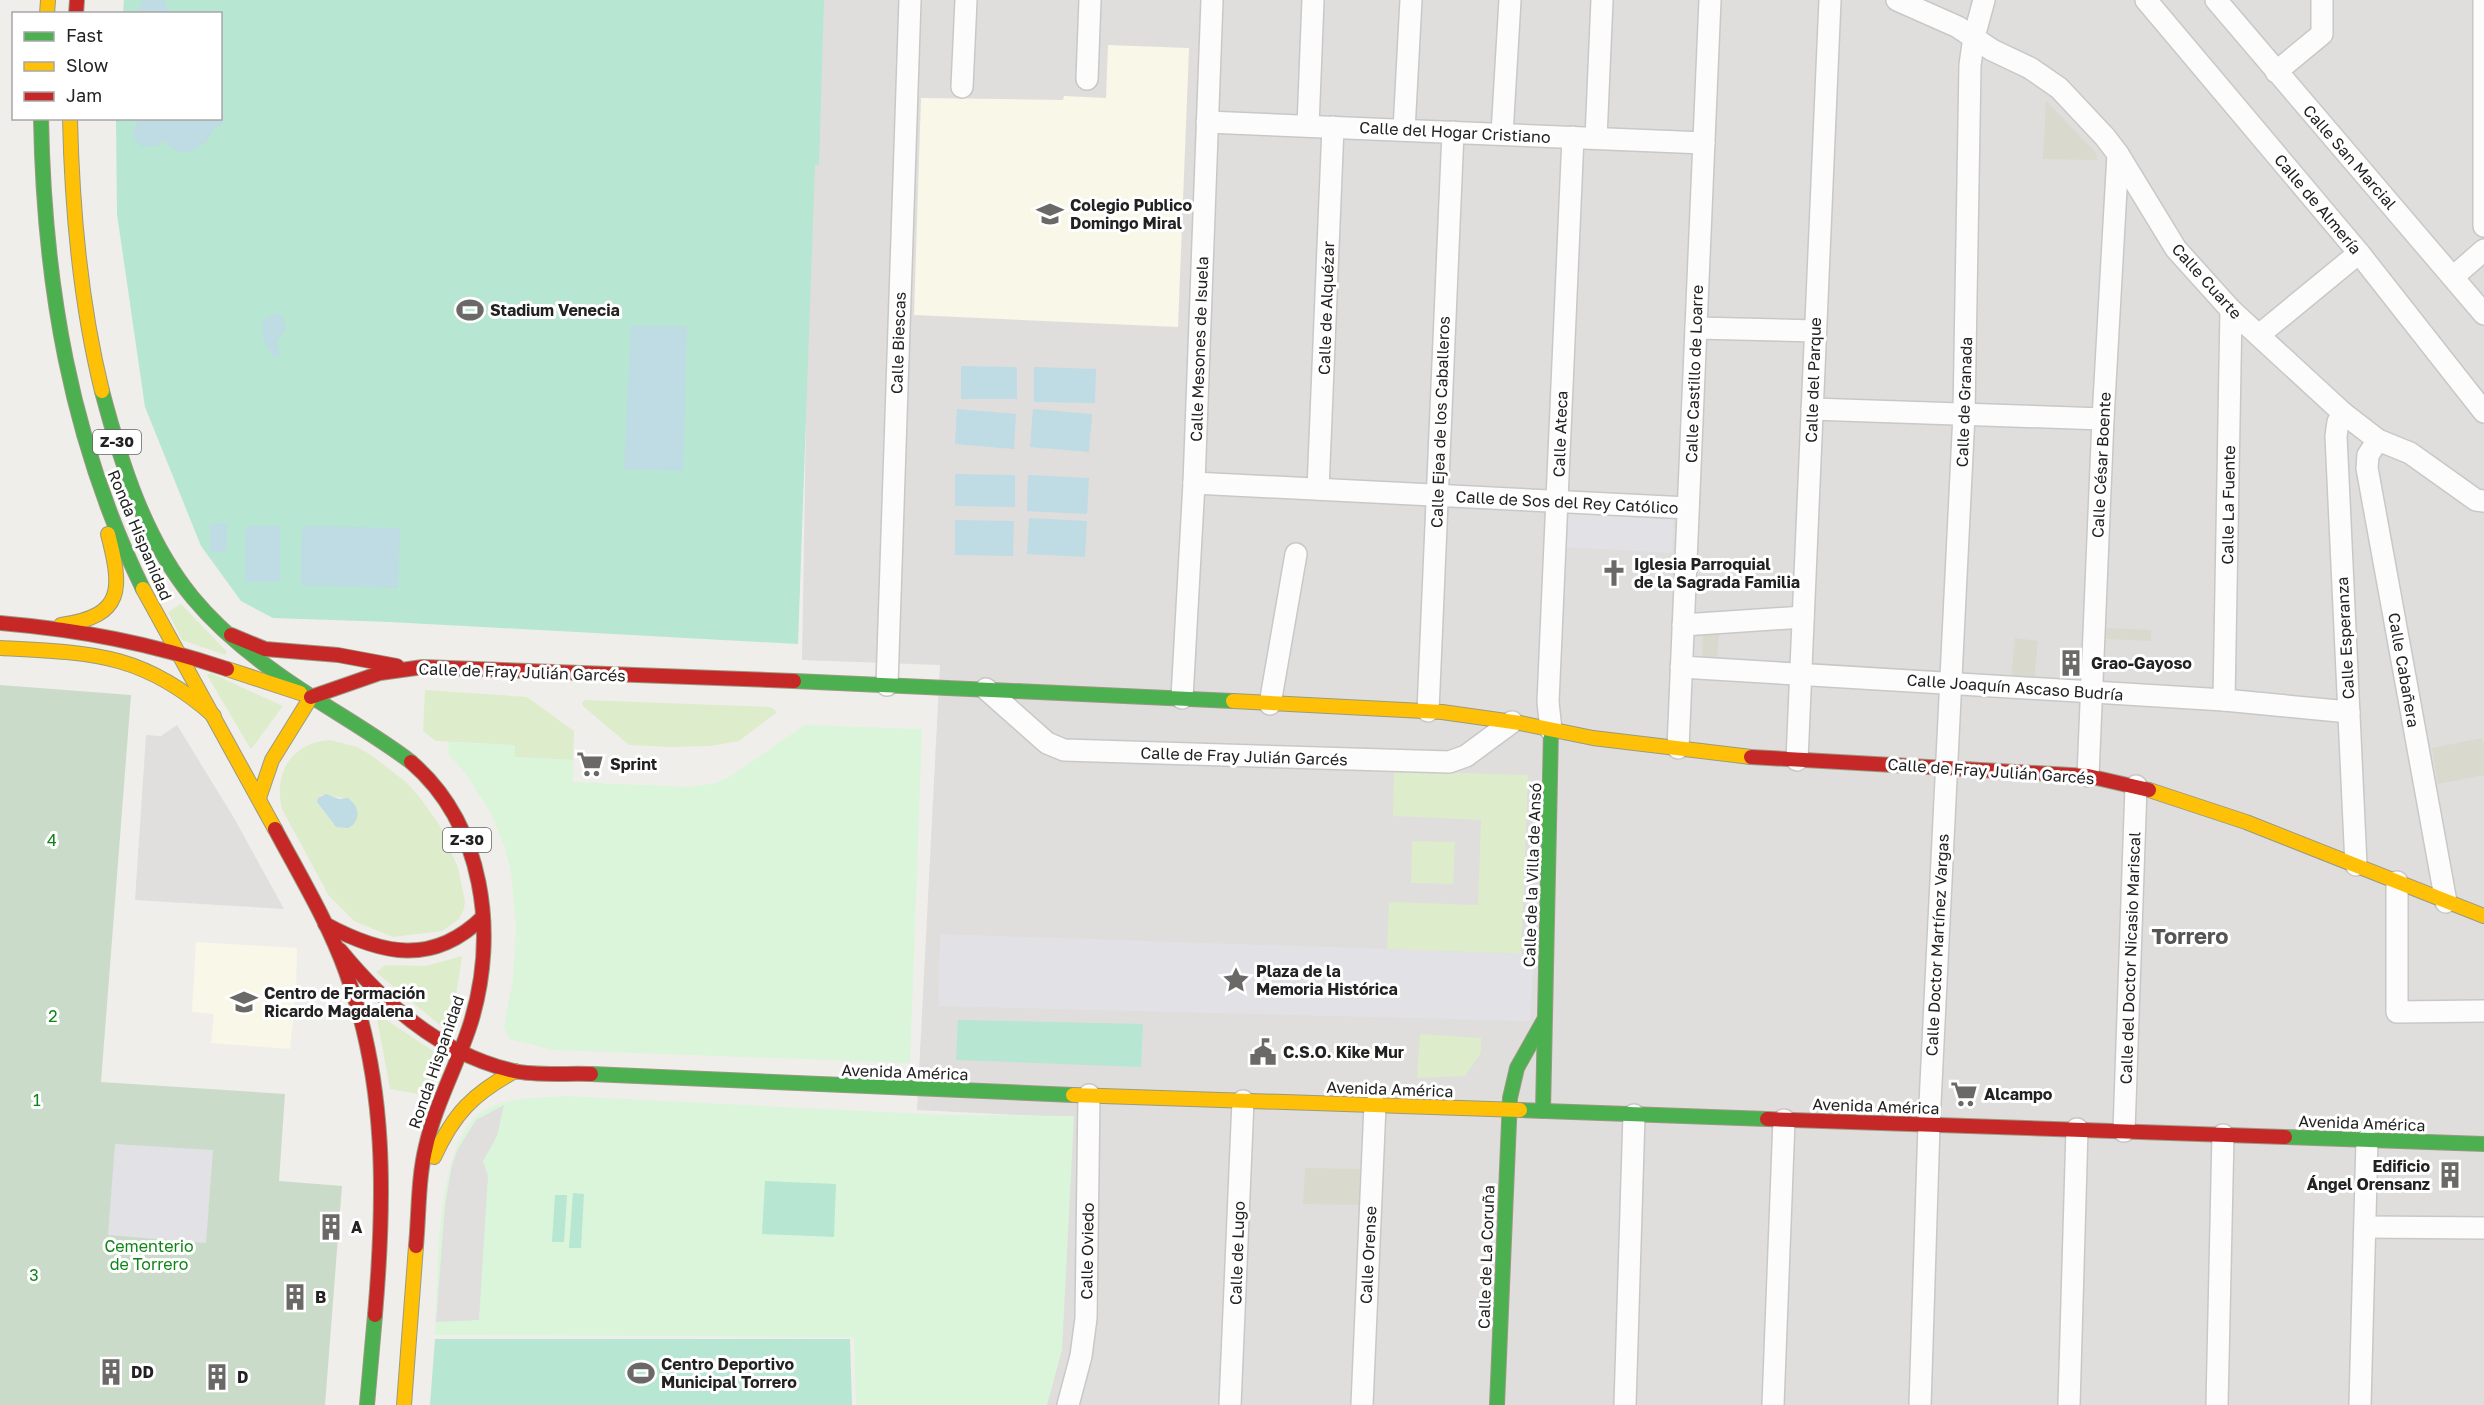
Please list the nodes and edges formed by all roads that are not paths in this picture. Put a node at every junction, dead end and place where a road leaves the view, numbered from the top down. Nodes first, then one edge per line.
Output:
1 (910, 0) edge
2 (966, 0) edge
3 (1090, 0) edge
4 (1212, 0) edge
5 (1313, 0) edge
6 (1411, 0) edge
7 (1510, 0) edge
8 (1602, 0) edge
9 (1710, 0) edge
10 (1830, 0) edge
11 (1897, 0) edge
12 (1984, 0) edge
13 (2146, 0) edge
14 (2216, 0) edge
15 (2322, 0) edge
16 (2484, 0) edge
17 (1974, 37) junction
18 (2484, 56) edge
19 (2276, 72) junction
20 (1087, 79) dead end
21 (962, 87) dead end
22 (41, 120) edge
23 (70, 120) edge
24 (1207, 122) junction
25 (1308, 126) junction
26 (1333, 127) junction
27 (1404, 130) junction
28 (1453, 132) junction
29 (1502, 134) junction
30 (1572, 138) junction
31 (1596, 138) junction
32 (1704, 143) junction
33 (2118, 154) junction
34 (2484, 225) edge
35 (2484, 250) edge
36 (2359, 253) junction
37 (2453, 277) junction
38 (2231, 310) junction
39 (2484, 314) edge
40 (1696, 328) junction
41 (1815, 331) junction
42 (2259, 335) junction
43 (1812, 409) junction
44 (2484, 412) edge
45 (2343, 413) junction
46 (1964, 414) junction
47 (2103, 419) junction
48 (2378, 440) junction
49 (89, 459) junction
50 (1194, 483) junction
51 (1318, 489) junction
52 (1437, 495) junction
53 (1557, 501) junction
54 (2484, 501) edge
55 (1688, 508) junction
56 (1296, 554) dead end
57 (1803, 617) junction
58 (0, 623) edge
59 (1683, 625) junction
60 (37, 626) junction
61 (229, 634) junction
62 (0, 648) edge
63 (180, 653) junction
64 (1682, 667) junction
65 (407, 668) junction
66 (1800, 673) junction
67 (1952, 683) junction
68 (887, 685) junction
69 (986, 689) junction
70 (2092, 692) junction
71 (311, 697) junction
72 (1182, 698) junction
73 (2224, 700) junction
74 (1270, 704) junction
75 (1428, 711) junction
76 (2349, 712) junction
77 (216, 719) junction
78 (1512, 722) junction
79 (1551, 730) junction
80 (1678, 748) junction
81 (1797, 760) junction
82 (1945, 767) junction
83 (2088, 776) junction
84 (2136, 786) junction
85 (259, 798) junction
86 (2356, 865) junction
87 (2397, 882) junction
88 (2446, 902) junction
89 (2484, 916) edge
90 (483, 917) junction
91 (325, 924) junction
92 (339, 949) junction
93 (2484, 1011) edge
94 (1544, 1020) junction
95 (461, 1051) junction
96 (515, 1071) junction
97 (1089, 1095) junction
98 (1243, 1101) junction
99 (1375, 1105) junction
100 (1509, 1110) junction
101 (1543, 1111) junction
102 (1634, 1115) junction
103 (1784, 1120) junction
104 (1929, 1124) junction
105 (2077, 1129) junction
106 (2124, 1131) junction
107 (2223, 1135) junction
108 (2367, 1140) junction
109 (2484, 1144) edge
110 (419, 1189) junction
111 (2365, 1227) junction
112 (2483, 1232) edge
113 (367, 1405) edge
114 (404, 1405) edge
115 (1068, 1405) edge
116 (1230, 1405) edge
117 (1362, 1405) edge
118 (1497, 1405) edge
119 (1625, 1405) edge
120 (1773, 1405) edge
121 (1920, 1405) edge
122 (2070, 1405) edge
123 (2217, 1405) edge
124 (2360, 1405) edge

1 - 68 street, Calle Biescas
2 - 21 street
3 - 20 street
4 - 24 street, Calle Mesones de Isuela
5 - 25 street
6 - 27 street
7 - 29 street
8 - 31 street
9 - 32 street, Calle Castillo de Loarre
10 - 41 street, Calle del Parque
11 - 17 street, Calle Cuarte
12 - 17 street, Calle de Granada
13 - 36 street, Calle de Almería
14 - 19 street, Calle San Marcial
15 - 19 street
16 - 18 street
17 - 33 street, Calle Cuarte
17 - 46 street, Calle de Granada
18 - 34 street
19 - 37 street, Calle San Marcial
22 - 49 main road, Ronda Hispanidad / Z-30
23 - 61 main road, Ronda Hispanidad / Z-30
24 - 25 street, Calle del Hogar Cristiano
24 - 50 street, Calle Mesones de Isuela
25 - 26 street, Calle del Hogar Cristiano
26 - 27 street, Calle del Hogar Cristiano
26 - 51 street, Calle de Alquézar
27 - 28 street, Calle del Hogar Cristiano
28 - 29 street, Calle del Hogar Cristiano
28 - 52 street, Calle Ejea de los Caballeros
29 - 30 street, Calle del Hogar Cristiano
30 - 31 street, Calle del Hogar Cristiano
30 - 53 street, Calle Ateca
31 - 32 street, Calle del Hogar Cristiano
32 - 40 street, Calle Castillo de Loarre
33 - 38 street, Calle Cuarte
33 - 47 street, Calle César Boente
35 - 37 street
36 - 42 street
36 - 44 street, Calle de Almería
37 - 39 street, Calle San Marcial
38 - 42 street, Calle Cuarte
38 - 73 street, Calle La Fuente
40 - 41 street
40 - 55 street, Calle Castillo de Loarre
41 - 43 street, Calle del Parque
42 - 45 street, Calle Cuarte
43 - 46 street
43 - 57 street, Calle del Parque
45 - 48 street, Calle Cuarte
45 - 76 street, Calle Esperanza
46 - 47 street
46 - 67 street, Calle de Granada
47 - 70 street, Calle César Boente
48 - 54 street, Calle Cuarte
48 - 88 street, Calle Cabañera
49 - 60 main road
49 - 63 main road, Ronda Hispanidad / Z-30
50 - 51 street, Calle de Sos del Rey Católico
50 - 72 street, Calle Mesones de Isuela
51 - 52 street, Calle de Sos del Rey Católico
52 - 53 street, Calle de Sos del Rey Católico
52 - 75 street, Calle Ejea de los Caballeros
53 - 55 street, Calle de Sos del Rey Católico
53 - 79 street, Calle Ateca
55 - 59 street, Calle Castillo de Loarre
56 - 74 street
57 - 59 street
57 - 66 street, Calle del Parque
58 - 60 main road
59 - 64 street, Calle Castillo de Loarre
60 - 63 main road
61 - 65 main road
61 - 71 main road, Ronda Hispanidad / Z-30
62 - 77 main road
63 - 71 main road
63 - 77 main road, Ronda Hispanidad / Z-30
64 - 66 street, Calle Joaquín Ascaso Budría
64 - 80 street, Calle Castillo de Loarre
65 - 68 main road, Calle de Fray Julián Garcés
65 - 71 main road, Calle de Fray Julián Garcés
66 - 67 street, Calle Joaquín Ascaso Budría
66 - 81 street, Calle del Parque
67 - 70 street, Calle Joaquín Ascaso Budría
67 - 82 street, Calle de Granada
68 - 69 main road, Calle de Fray Julián Garcés
69 - 72 main road, Calle de Fray Julián Garcés
69 - 78 street, Calle de Fray Julián Garcés
70 - 73 street, Calle Joaquín Ascaso Budría
70 - 83 street, Calle César Boente
71 - 85 main road
71 - 90 main road, Ronda Hispanidad / Z-30
72 - 74 main road, Calle de Fray Julián Garcés
73 - 76 street, Calle Joaquín Ascaso Budría
74 - 75 main road, Calle de Fray Julián Garcés
75 - 78 main road, Calle de Fray Julián Garcés
76 - 86 street, Calle Esperanza
77 - 85 main road, Ronda Hispanidad / Z-30
78 - 79 main road, Calle de Fray Julián Garcés
79 - 80 main road, Calle de Fray Julián Garcés
79 - 94 main road, Calle de la Villa de Ansó
80 - 81 main road, Calle de Fray Julián Garcés
81 - 82 main road, Calle de Fray Julián Garcés
82 - 83 main road, Calle de Fray Julián Garcés
82 - 104 street, Calle Doctor Martínez Vargas
83 - 84 main road, Calle de Fray Julián Garcés
84 - 86 main road, Calle de Fray Julián Garcés
84 - 106 street, Calle del Doctor Nicasio Mariscal
85 - 91 main road, Ronda Hispanidad / Z-30
86 - 87 main road, Calle de Fray Julián Garcés
87 - 88 main road, Calle de Fray Julián Garcés
87 - 93 street
88 - 89 main road, Calle de Fray Julián Garcés
90 - 91 main road
90 - 95 main road, Ronda Hispanidad / Z-30
91 - 92 main road, Ronda Hispanidad / Z-30
92 - 95 main road, Avenida América
92 - 113 main road, Ronda Hispanidad / Z-30
94 - 100 main road, Calle de la Villa de Ansó
94 - 101 main road, Calle de la Villa de Ansó
95 - 96 main road, Avenida América
95 - 110 main road, Ronda Hispanidad / Z-30
96 - 97 main road, Avenida América
96 - 110 main road
97 - 98 main road, Avenida América
97 - 115 street, Calle Oviedo
98 - 99 main road, Avenida América
98 - 116 street, Calle de Lugo
99 - 100 main road, Avenida América
99 - 117 street, Calle Orense
100 - 101 main road, Avenida América
100 - 118 main road, Calle de La Coruña
101 - 102 main road, Avenida América
102 - 103 main road, Avenida América
102 - 119 street
103 - 104 main road, Avenida América
103 - 120 street
104 - 105 main road, Avenida América
104 - 121 street, Calle Doctor Martínez Vargas
105 - 106 main road, Avenida América
105 - 122 street
106 - 107 main road, Avenida América
107 - 108 main road, Avenida América
107 - 123 street
108 - 109 main road, Avenida América
108 - 111 street
110 - 114 main road, Ronda Hispanidad / Z-30
111 - 112 street
111 - 124 street

